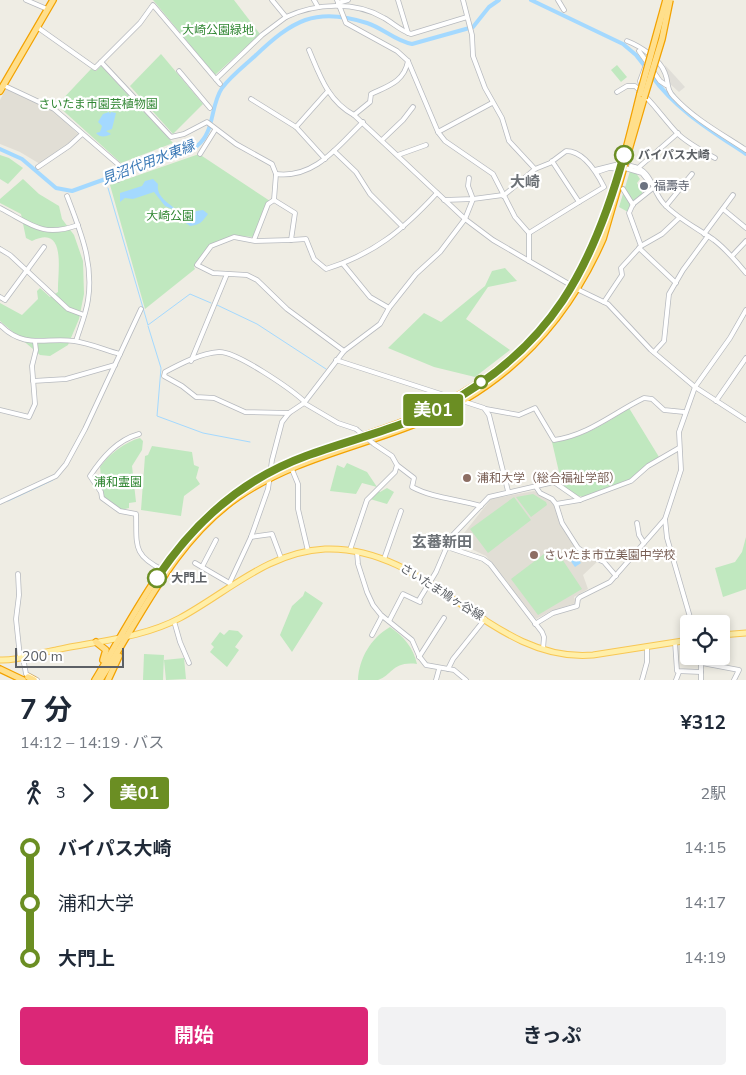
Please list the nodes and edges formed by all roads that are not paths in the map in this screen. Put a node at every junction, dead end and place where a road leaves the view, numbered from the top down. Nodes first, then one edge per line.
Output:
1 (26, 0) edge
2 (53, 0) edge
3 (149, 0) edge
4 (272, 0) edge
5 (314, 0) edge
6 (348, 0) edge
7 (398, 0) edge
8 (463, 0) edge
9 (558, 0) edge
10 (666, 0) edge
11 (670, 0) edge
12 (338, 3) edge
13 (153, 5) junction
14 (318, 6) junction
15 (47, 9) junction
16 (564, 10) dead end
17 (286, 17) junction
18 (467, 17) junction
19 (37, 27) junction
20 (408, 33) junction
21 (627, 41) dead end
22 (309, 50) dead end
23 (639, 51) dead end
24 (101, 62) junction
25 (408, 62) junction
26 (647, 62) junction
27 (179, 71) dead end
28 (216, 79) junction
29 (220, 84) dead end
30 (666, 85) junction
31 (1, 88) edge
32 (328, 91) junction
33 (617, 92) dead end
34 (642, 95) junction
35 (251, 99) dead end
36 (492, 103) junction
37 (413, 107) dead end
38 (210, 108) dead end
39 (354, 115) junction
40 (363, 122) junction
41 (296, 127) junction
42 (214, 128) junction
43 (438, 132) junction
44 (678, 133) junction
45 (82, 134) junction
46 (382, 140) junction
47 (426, 145) dead end
48 (746, 150) edge
49 (334, 151) junction
50 (200, 154) dead end
51 (398, 155) junction
52 (715, 158) dead end
53 (325, 159) junction
54 (552, 161) junction
55 (38, 167) dead end
56 (623, 167) junction
57 (638, 168) junction
58 (535, 169) junction
59 (596, 171) junction
60 (276, 174) junction
61 (692, 174) dead end
62 (469, 178) dead end
63 (118, 180) dead end
64 (653, 186) junction
65 (623, 189) dead end
66 (437, 193) junction
67 (503, 195) junction
68 (733, 195) dead end
69 (66, 196) dead end
70 (473, 199) junction
71 (274, 200) junction
72 (444, 200) junction
73 (579, 202) junction
74 (633, 205) junction
75 (666, 206) junction
76 (0, 208) edge
77 (723, 209) junction
78 (679, 218) junction
79 (465, 219) junction
80 (78, 225) junction
81 (403, 227) junction
82 (746, 228) edge
83 (529, 233) junction
84 (706, 235) junction
85 (254, 240) junction
86 (292, 240) junction
87 (746, 240) edge
88 (44, 247) dead end
89 (640, 247) junction
90 (0, 249) edge
91 (732, 256) junction
92 (530, 261) junction
93 (343, 264) junction
94 (28, 272) junction
95 (746, 273) edge
96 (227, 274) junction
97 (676, 283) junction
98 (576, 288) junction
99 (0, 297) edge
100 (604, 302) junction
101 (141, 308) dead end
102 (389, 308) junction
103 (746, 310) edge
104 (84, 315) junction
105 (0, 325) edge
106 (76, 341) junction
107 (35, 342) junction
108 (344, 351) junction
109 (654, 352) junction
110 (120, 354) junction
111 (746, 358) edge
112 (191, 360) junction
113 (336, 360) junction
114 (115, 365) junction
115 (33, 380) junction
116 (695, 386) junction
117 (454, 399) junction
118 (716, 401) junction
119 (304, 402) junction
120 (461, 402) junction
121 (0, 410) edge
122 (486, 410) junction
123 (684, 412) junction
124 (289, 413) junction
125 (746, 420) edge
126 (139, 434) dead end
127 (679, 448) junction
128 (397, 466) junction
129 (291, 468) junction
130 (271, 474) junction
131 (536, 487) junction
132 (508, 491) junction
133 (580, 500) junction
134 (0, 502) edge
135 (556, 504) junction
136 (481, 506) junction
137 (401, 511) dead end
138 (665, 519) junction
139 (637, 523) dead end
140 (252, 537) junction
141 (216, 540) dead end
142 (644, 543) junction
143 (447, 547) junction
144 (350, 550) junction
145 (308, 551) junction
146 (357, 552) junction
147 (281, 558) junction
148 (384, 559) junction
149 (194, 563) dead end
150 (202, 567) junction
151 (163, 570) junction
152 (18, 574) dead end
153 (616, 576) junction
154 (231, 583) junction
155 (430, 583) junction
156 (689, 615) edge
157 (382, 616) junction
158 (444, 618) dead end
159 (485, 618) junction
160 (174, 621) junction
161 (389, 621) junction
162 (535, 624) junction
163 (746, 632) edge
164 (730, 634) edge
165 (372, 635) dead end
166 (129, 636) junction
167 (121, 637) junction
168 (680, 641) edge
169 (96, 642) junction
170 (675, 642) junction
171 (122, 646) junction
172 (647, 647) junction
173 (542, 651) junction
174 (22, 657) junction
175 (419, 657) junction
176 (0, 660) edge
177 (190, 663) dead end
178 (702, 665) edge
179 (713, 665) edge
180 (0, 669) edge
181 (439, 669) junction
182 (448, 669) junction
183 (679, 672) junction
184 (702, 672) junction
185 (30, 679) edge
186 (94, 680) edge
187 (100, 680) edge
188 (108, 680) edge
189 (436, 680) edge
190 (466, 680) edge
191 (642, 680) edge
192 (676, 680) edge
193 (701, 680) edge
194 (734, 680) edge

1 - 15 street
2 - 15 highway
3 - 13 street
4 - 17 street
5 - 14 street
6 - 12 street
7 - 20 street
8 - 18 street
9 - 16 street
10 - 34 highway, bridge
11 - 34 highway, bridge
12 - 14 street
12 - 20 street
12 - 25 street
13 - 24 street
13 - 28 street
14 - 17 street
15 - 19 highway
17 - 28 street
18 - 20 street
18 - 36 street
19 - 24 street
19 - 31 highway
21 - 30 street
22 - 32 street
23 - 26 street
24 - 42 street
25 - 39 street
25 - 43 street
26 - 30 street
26 - 34 street
27 - 38 street
28 - 29 street
30 - 48 street
31 - 45 street
32 - 39 street
32 - 41 street
33 - 34 street
34 - 44 street
34 - 56 highway
35 - 41 street
36 - 43 street
36 - 58 street
37 - 46 street
39 - 40 street
40 - 46 street
40 - 49 street
41 - 53 street
42 - 50 street
42 - 60 street
43 - 67 street
44 - 52 street
44 - 57 street
45 - 55 street
45 - 63 street
46 - 51 street
47 - 51 street
49 - 53 street
49 - 81 street
51 - 66 street
53 - 60 street
54 - 58 street
54 - 59 street
54 - 73 street
56 - 57 street
56 - 59 street
56 - 64 street
56 - 98 highway
57 - 64 street
58 - 67 street
59 - 73 street
60 - 71 street
61 - 75 street
62 - 70 street
64 - 74 street
64 - 75 street
65 - 74 street
66 - 72 street
66 - 81 street
67 - 70 street
67 - 83 street
68 - 77 street
69 - 80 street
70 - 72 street
70 - 79 street
71 - 85 street
71 - 86 street
72 - 79 street
73 - 83 street
74 - 89 street
75 - 78 street
76 - 80 street
77 - 82 street
77 - 84 street
78 - 84 street
78 - 89 street
79 - 92 street
79 - 102 street
80 - 104 street
81 - 93 street
83 - 92 street
84 - 91 street
84 - 97 street
85 - 86 street
85 - 96 street
86 - 93 street
87 - 91 street
88 - 94 street
89 - 97 street
89 - 100 street
90 - 94 street
91 - 95 street
92 - 98 street
93 - 102 street
94 - 99 street
94 - 104 street
96 - 108 street
96 - 112 street
97 - 109 street
98 - 100 street
98 - 117 highway
98 - 120 highway
100 - 109 street
101 - 110 street
102 - 108 street
103 - 116 street
104 - 106 street
105 - 107 street
106 - 107 street
106 - 110 street
107 - 115 street
108 - 113 street
109 - 116 street
110 - 114 street
111 - 118 street
112 - 119 street
112 - 124 street
113 - 117 street
113 - 119 street
114 - 115 street
114 - 134 street
115 - 121 street
116 - 118 street
116 - 123 street
117 - 120 street
117 - 130 highway
118 - 125 street
119 - 124 street
119 - 128 street, bridge
120 - 122 street
120 - 129 highway
122 - 123 street
122 - 132 street
123 - 127 street
124 - 130 street
126 - 151 street
127 - 133 street
127 - 138 street
128 - 136 street
128 - 144 street
129 - 130 highway
129 - 145 street
130 - 140 street
130 - 151 highway
130 - 166 highway
131 - 132 street
131 - 133 street
131 - 135 street
132 - 136 street
133 - 135 street
135 - 153 street
136 - 143 street
137 - 148 street
138 - 142 street
138 - 156 street
139 - 142 street
140 - 147 street
140 - 154 street
141 - 150 street
142 - 153 street
143 - 155 street
143 - 162 street
144 - 145 main road, さいたま鳩ヶ谷線
144 - 146 main road, さいたま鳩ヶ谷線
145 - 147 main road, さいたま鳩ヶ谷線
146 - 148 main road, さいたま鳩ヶ谷線
146 - 157 street
147 - 154 main road, さいたま鳩ヶ谷線
148 - 155 main road, さいたま鳩ヶ谷線
149 - 150 street
150 - 154 street
151 - 167 highway
152 - 174 street
153 - 162 street
154 - 160 main road, さいたま鳩ヶ谷線
155 - 159 main road, さいたま鳩ヶ谷線
155 - 161 street
157 - 161 street
157 - 165 street
158 - 175 street
159 - 173 main road, さいたま鳩ヶ谷線
159 - 182 street
160 - 166 main road, さいたま鳩ヶ谷線
160 - 177 street
161 - 175 street
162 - 173 street
163 - 164 main road
166 - 167 main road, さいたま鳩ヶ谷線
166 - 171 highway
167 - 169 main road, さいたま鳩ヶ谷線
167 - 186 highway
168 - 170 main road, さいたま鳩ヶ谷線
169 - 174 main road, さいたま鳩ヶ谷線
169 - 186 highway
170 - 172 main road, さいたま鳩ヶ谷線
170 - 183 street
171 - 187 highway
171 - 188 highway
172 - 173 main road, さいたま鳩ヶ谷線
172 - 191 street
174 - 176 main road, さいたま鳩ヶ谷線
174 - 185 street
175 - 181 street
178 - 184 street
179 - 194 street
180 - 185 highway
181 - 182 street
181 - 189 street
182 - 190 street
183 - 184 street
183 - 192 street
184 - 193 street

